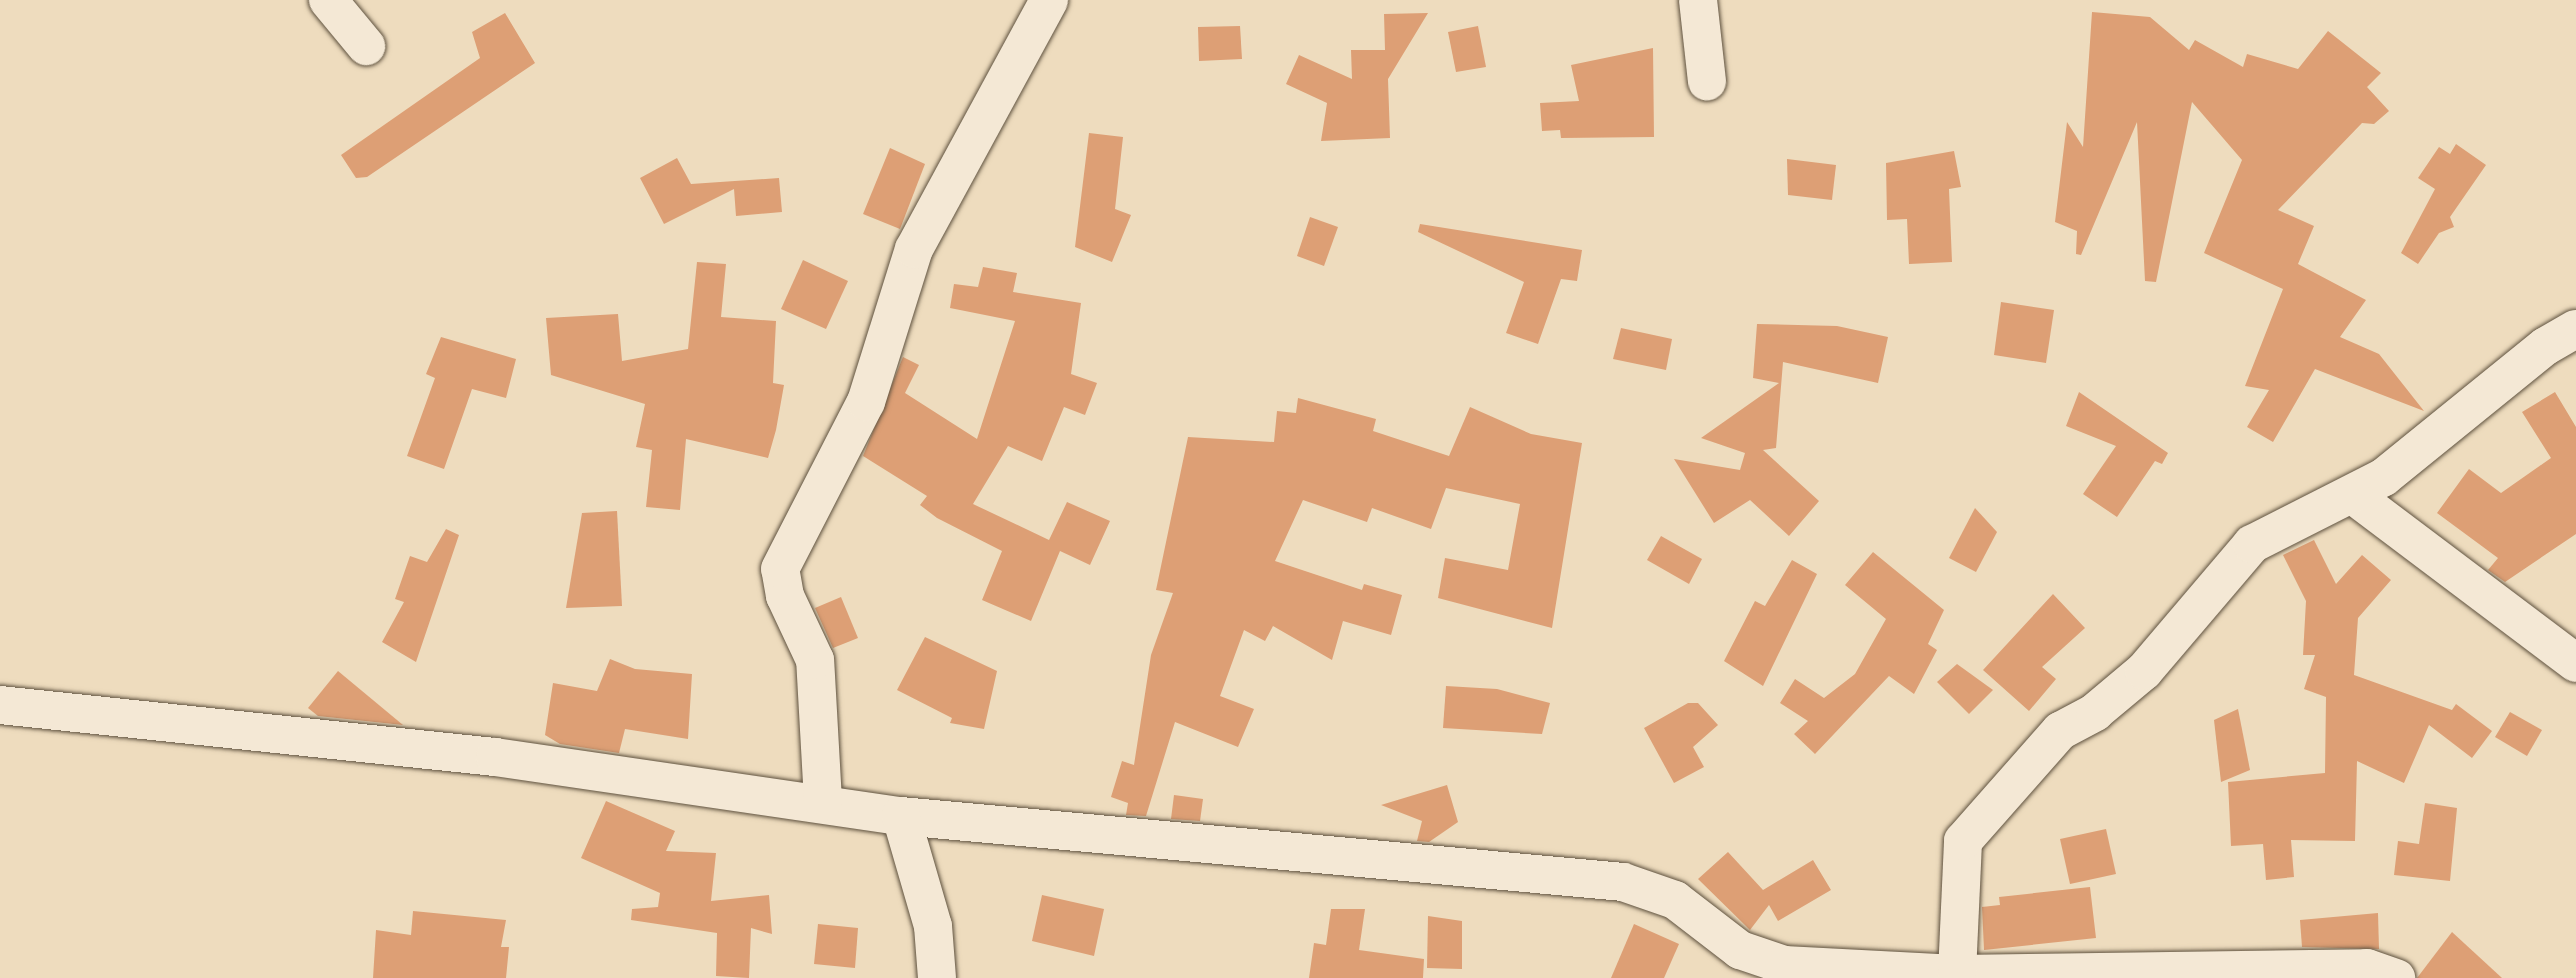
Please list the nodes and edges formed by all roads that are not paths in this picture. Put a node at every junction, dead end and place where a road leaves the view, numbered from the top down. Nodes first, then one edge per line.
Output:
1 (328, 0) edge
2 (1049, 0) edge
3 (1698, 0) edge
4 (366, 46) dead end
5 (1707, 82) dead end
6 (2576, 329) edge
7 (2353, 495) junction
8 (2576, 663) edge
9 (0, 705) edge
10 (824, 801) junction
11 (901, 816) junction
12 (1956, 974) junction
13 (937, 978) edge
14 (2396, 978) edge

1 - 4 street
2 - 10 street
3 - 5 street
6 - 7 street
7 - 8 street
7 - 12 street
9 - 10 street
10 - 11 street
11 - 12 street
11 - 13 street
12 - 14 street

